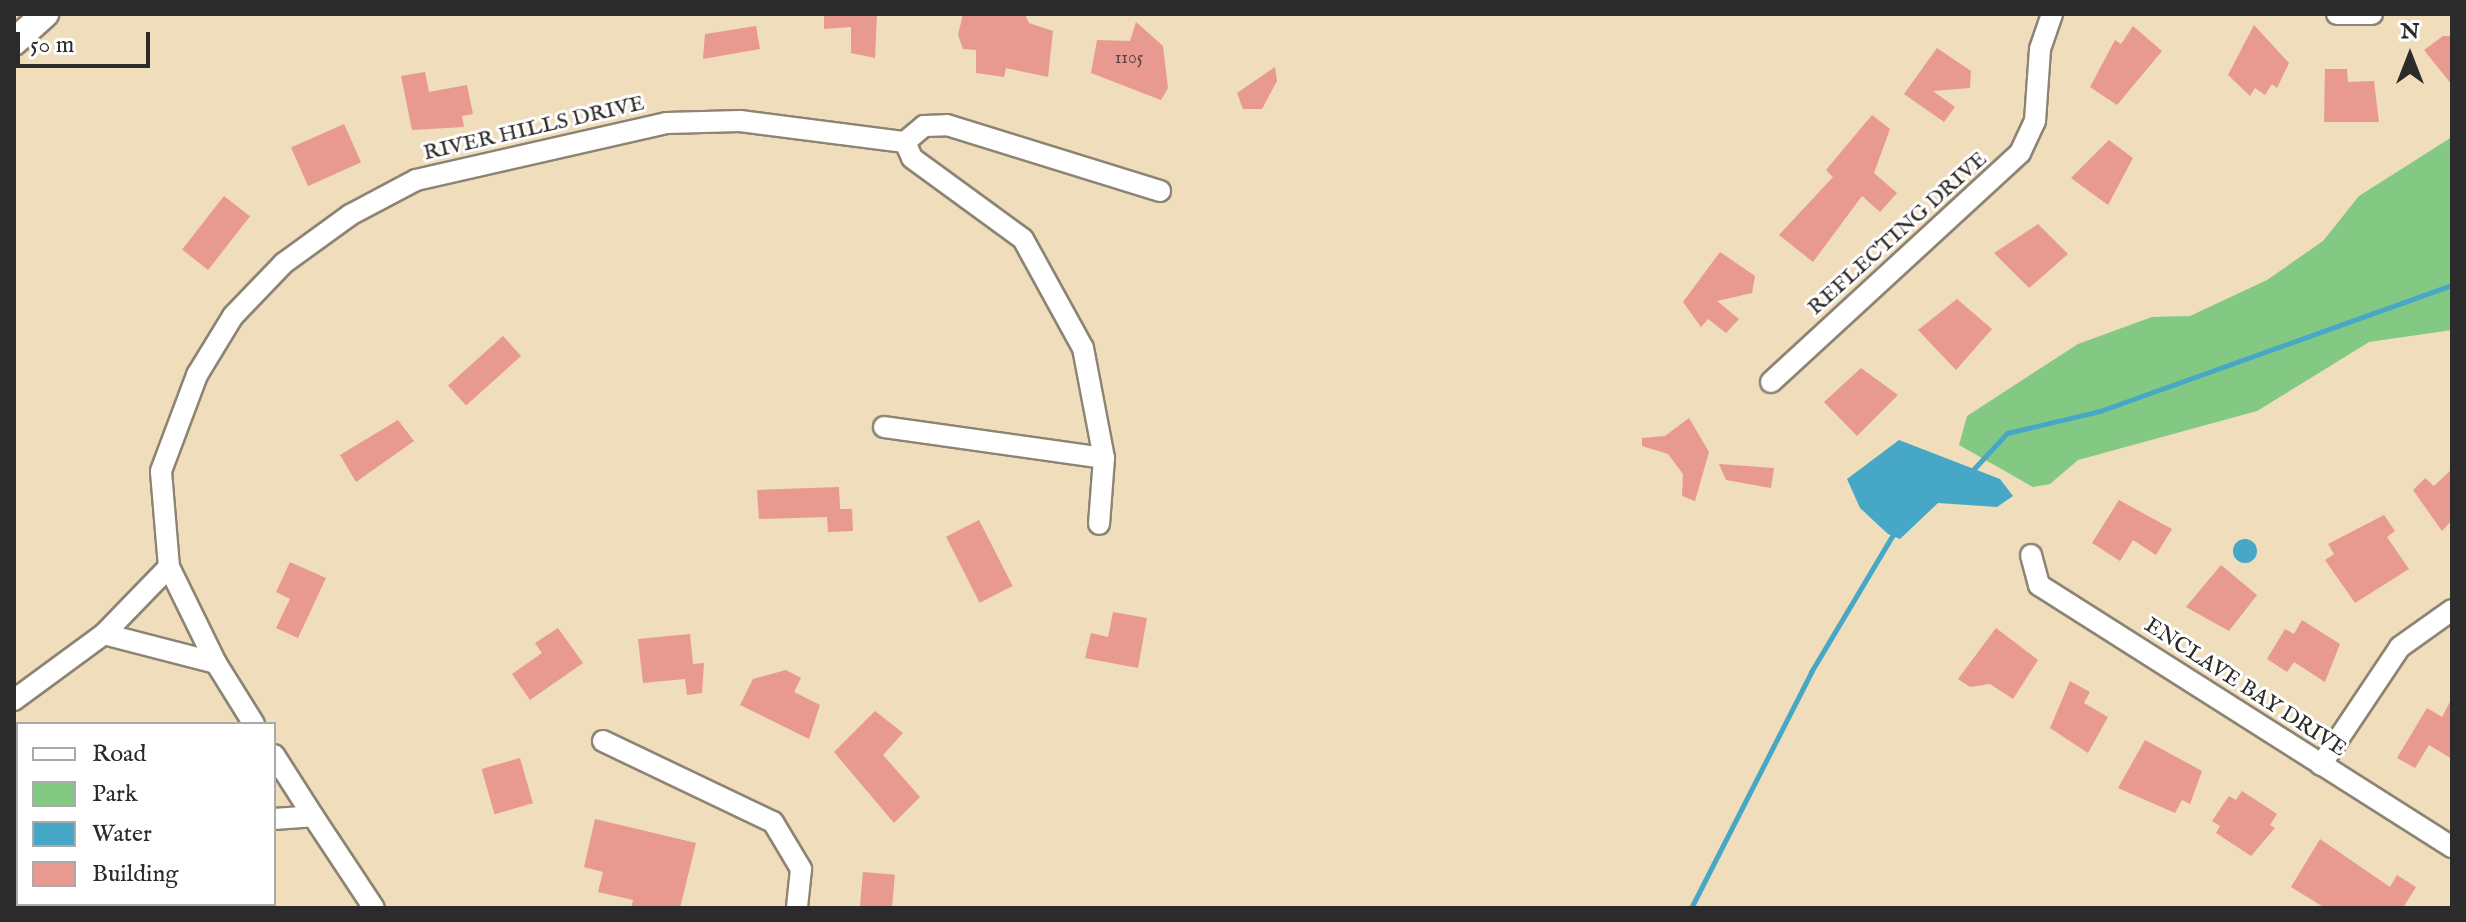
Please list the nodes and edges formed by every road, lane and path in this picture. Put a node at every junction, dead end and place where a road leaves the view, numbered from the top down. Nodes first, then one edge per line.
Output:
1 (45, 14) edge
2 (2052, 14) edge
3 (2337, 14) edge
4 (2372, 14) edge
5 (14, 42) edge
6 (905, 142) junction
7 (1160, 191) dead end
8 (1771, 382) dead end
9 (884, 427) dead end
10 (1104, 458) junction
11 (1099, 524) dead end
12 (2031, 555) dead end
13 (169, 567) junction
14 (2452, 610) edge
15 (104, 634) junction
16 (216, 663) junction
17 (14, 700) edge
18 (252, 722) edge
19 (603, 741) dead end
20 (276, 758) edge
21 (2321, 765) junction
22 (313, 816) junction
23 (276, 819) edge
24 (2452, 847) edge
25 (371, 903) edge
26 (390, 908) edge
27 (797, 908) edge

1 - 5 main road
2 - 8 street, REFLECTING DRIVE
3 - 4 street
6 - 7 street
6 - 10 street
6 - 13 street, RIVER HILLS DRIVE
9 - 10 street
10 - 11 street
12 - 21 street, ENCLAVE BAY DRIVE
13 - 15 street
13 - 16 street
14 - 21 street
15 - 16 street
15 - 17 street
16 - 18 street
19 - 27 street
20 - 22 street
21 - 24 street, ENCLAVE BAY DRIVE
22 - 23 street
22 - 25 street
25 - 26 street

